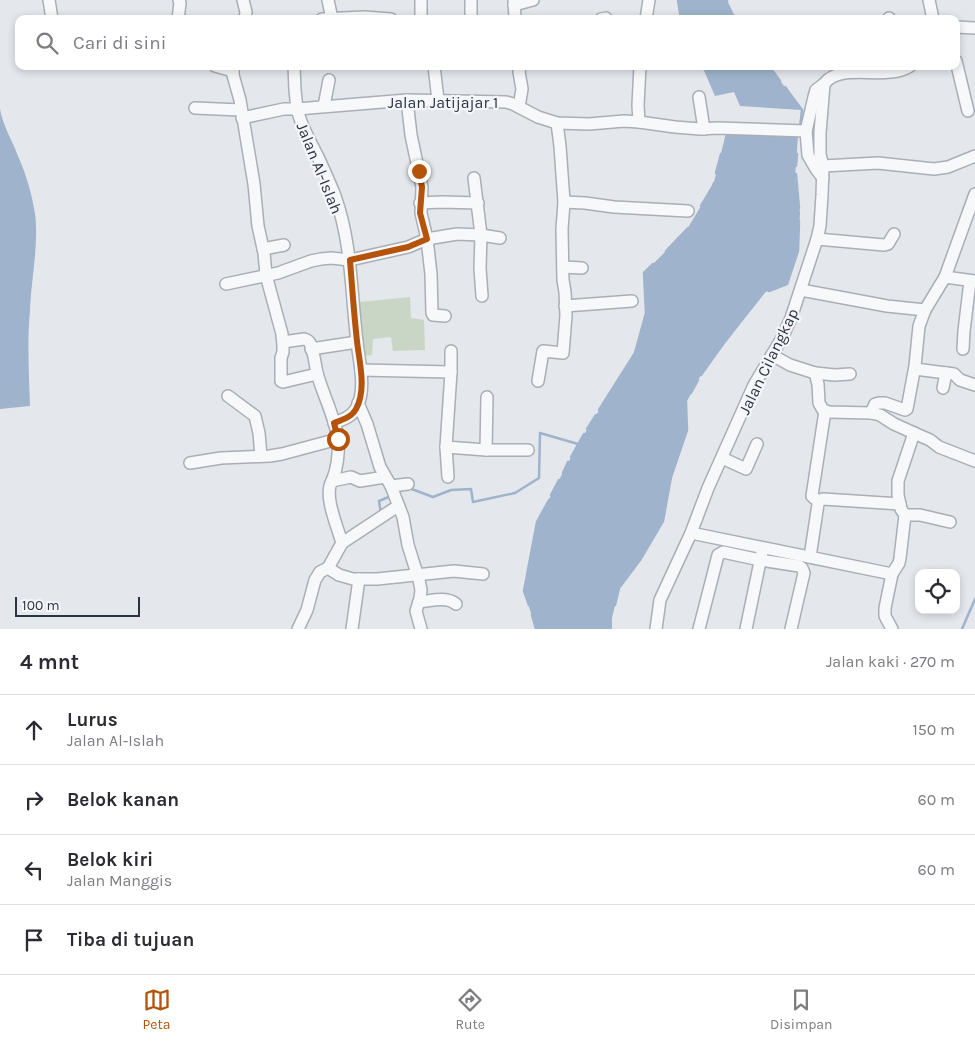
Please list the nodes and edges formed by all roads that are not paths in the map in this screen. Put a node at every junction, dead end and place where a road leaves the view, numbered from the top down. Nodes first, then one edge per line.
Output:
1 (49, 0) edge
2 (179, 0) edge
3 (243, 0) edge
4 (328, 0) edge
5 (421, 0) edge
6 (471, 0) edge
7 (534, 0) edge
8 (649, 0) edge
9 (929, 0) edge
10 (514, 3) edge
11 (51, 15) edge
12 (178, 15) edge
13 (246, 15) edge
14 (331, 15) edge
15 (421, 15) edge
16 (471, 15) edge
17 (647, 15) edge
18 (932, 15) edge
19 (960, 27) edge
20 (975, 28) edge
21 (233, 70) edge
22 (294, 70) edge
23 (434, 70) edge
24 (519, 70) edge
25 (640, 70) edge
26 (901, 70) edge
27 (958, 70) edge
28 (329, 80) dead end
29 (825, 83) junction
30 (699, 97) dead end
31 (407, 100) junction
32 (438, 100) junction
33 (324, 106) junction
34 (519, 107) junction
35 (195, 108) dead end
36 (297, 109) junction
37 (968, 110) dead end
38 (241, 114) junction
39 (639, 122) junction
40 (557, 123) junction
41 (704, 129) junction
42 (801, 131) junction
43 (975, 156) edge
44 (823, 172) junction
45 (474, 178) dead end
46 (974, 199) edge
47 (564, 202) junction
48 (420, 203) junction
49 (478, 203) junction
50 (688, 211) dead end
51 (481, 234) junction
52 (894, 234) dead end
53 (500, 238) dead end
54 (427, 239) junction
55 (817, 239) junction
56 (284, 245) dead end
57 (263, 249) junction
58 (350, 260) junction
59 (563, 267) junction
60 (582, 268) dead end
61 (266, 276) junction
62 (945, 276) junction
63 (973, 281) edge
64 (226, 284) dead end
65 (801, 290) junction
66 (482, 296) dead end
67 (632, 301) dead end
68 (565, 306) junction
69 (925, 310) junction
70 (445, 316) dead end
71 (283, 342) junction
72 (357, 342) junction
73 (311, 349) junction
74 (962, 349) dead end
75 (452, 351) dead end
76 (772, 355) junction
77 (915, 369) junction
78 (361, 370) junction
79 (451, 372) junction
80 (815, 373) junction
81 (946, 373) junction
82 (317, 374) junction
83 (850, 374) dead end
84 (538, 381) dead end
85 (975, 385) edge
86 (943, 388) dead end
87 (228, 396) dead end
88 (487, 398) dead end
89 (358, 403) junction
90 (826, 411) junction
91 (871, 413) junction
92 (334, 423) junction
93 (914, 433) junction
94 (338, 439) junction
95 (756, 444) dead end
96 (446, 447) junction
97 (486, 450) junction
98 (528, 450) dead end
99 (261, 456) junction
100 (722, 458) junction
101 (975, 461) edge
102 (190, 463) dead end
103 (448, 477) dead end
104 (332, 481) junction
105 (388, 482) junction
106 (408, 484) dead end
107 (819, 501) junction
108 (900, 504) junction
109 (398, 506) junction
110 (905, 515) junction
111 (950, 522) dead end
112 (691, 533) junction
113 (342, 543) junction
114 (763, 548) junction
115 (810, 557) junction
116 (760, 560) junction
117 (328, 568) junction
118 (417, 574) junction
119 (483, 574) dead end
120 (892, 574) junction
121 (359, 579) junction
122 (419, 602) junction
123 (456, 604) dead end
124 (298, 629) edge
125 (352, 629) edge
126 (421, 629) edge
127 (656, 629) edge
128 (699, 629) edge
129 (746, 629) edge
130 (791, 629) edge
131 (892, 629) edge

1 - 11 street
2 - 12 street
3 - 13 street
4 - 14 street
5 - 15 street
6 - 16 street
7 - 10 street
8 - 17 street
9 - 18 street
19 - 20 street
21 - 38 street
22 - 36 street
23 - 32 street
24 - 34 street
25 - 39 street
26 - 29 street
27 - 37 street
28 - 33 street
29 - 42 street
29 - 44 street, Jalan Cilangkap
30 - 41 street
31 - 32 street, Jalan Jatijajar 1
31 - 33 street, Jalan Jatijajar 1
31 - 48 street
32 - 34 street, Jalan Jatijajar 1
33 - 36 street, Jalan Jatijajar 1
34 - 40 street, Jalan Jatijajar 1
35 - 38 street, Jalan Jatijajar 1
36 - 38 street, Jalan Jatijajar 1
36 - 58 street, Jalan Al-Islah
38 - 57 street
39 - 40 street, Jalan Jatijajar 1
39 - 41 street, Jalan Jatijajar 1
40 - 47 street
41 - 42 street, Jalan Jatijajar 1
42 - 44 street
43 - 44 street
44 - 55 street, Jalan Cilangkap
45 - 49 street
46 - 62 street
47 - 50 street
47 - 59 street
48 - 49 street
48 - 54 street
49 - 51 street
51 - 53 street
51 - 54 street
51 - 66 street
52 - 55 street
54 - 58 street
54 - 70 street
55 - 65 street, Jalan Cilangkap
56 - 57 street
57 - 61 street
58 - 61 street
58 - 72 street, Jalan Al-Islah
59 - 60 street
59 - 68 street
61 - 64 street
61 - 71 street
62 - 63 street
62 - 69 street
63 - 74 street
65 - 69 street
65 - 76 street, Jalan Cilangkap
67 - 68 street
68 - 84 street
69 - 77 street
71 - 73 street
71 - 82 street
72 - 73 street
72 - 78 street, Jalan Al-Islah
73 - 82 street
75 - 79 street
76 - 80 street
76 - 100 street, Jalan Cilangkap
77 - 81 street
77 - 91 street
78 - 79 street
78 - 89 street, Jalan Al-Islah
79 - 96 street
80 - 83 street
80 - 90 street
81 - 85 street
81 - 86 street
82 - 92 street
87 - 99 street
88 - 97 street
89 - 92 street
89 - 105 street
90 - 91 street
90 - 107 street
91 - 93 street
92 - 94 street
93 - 101 street
93 - 108 street
94 - 99 street
94 - 104 street
95 - 100 street
96 - 97 street
96 - 103 street
97 - 98 street
99 - 102 street
100 - 112 street, Jalan Cilangkap
104 - 105 street
104 - 113 street
105 - 106 street
105 - 109 street
107 - 108 street
107 - 115 street
108 - 110 street
109 - 113 street
109 - 118 street
110 - 111 street
110 - 120 street
112 - 114 street
112 - 127 street, Jalan Cilangkap
113 - 117 street
114 - 115 street
114 - 116 street
115 - 120 street
116 - 128 street
116 - 129 street
116 - 130 street
117 - 121 street
117 - 124 street
118 - 119 street
118 - 121 street
118 - 122 street
120 - 131 street
121 - 125 street
122 - 123 street
122 - 126 street

